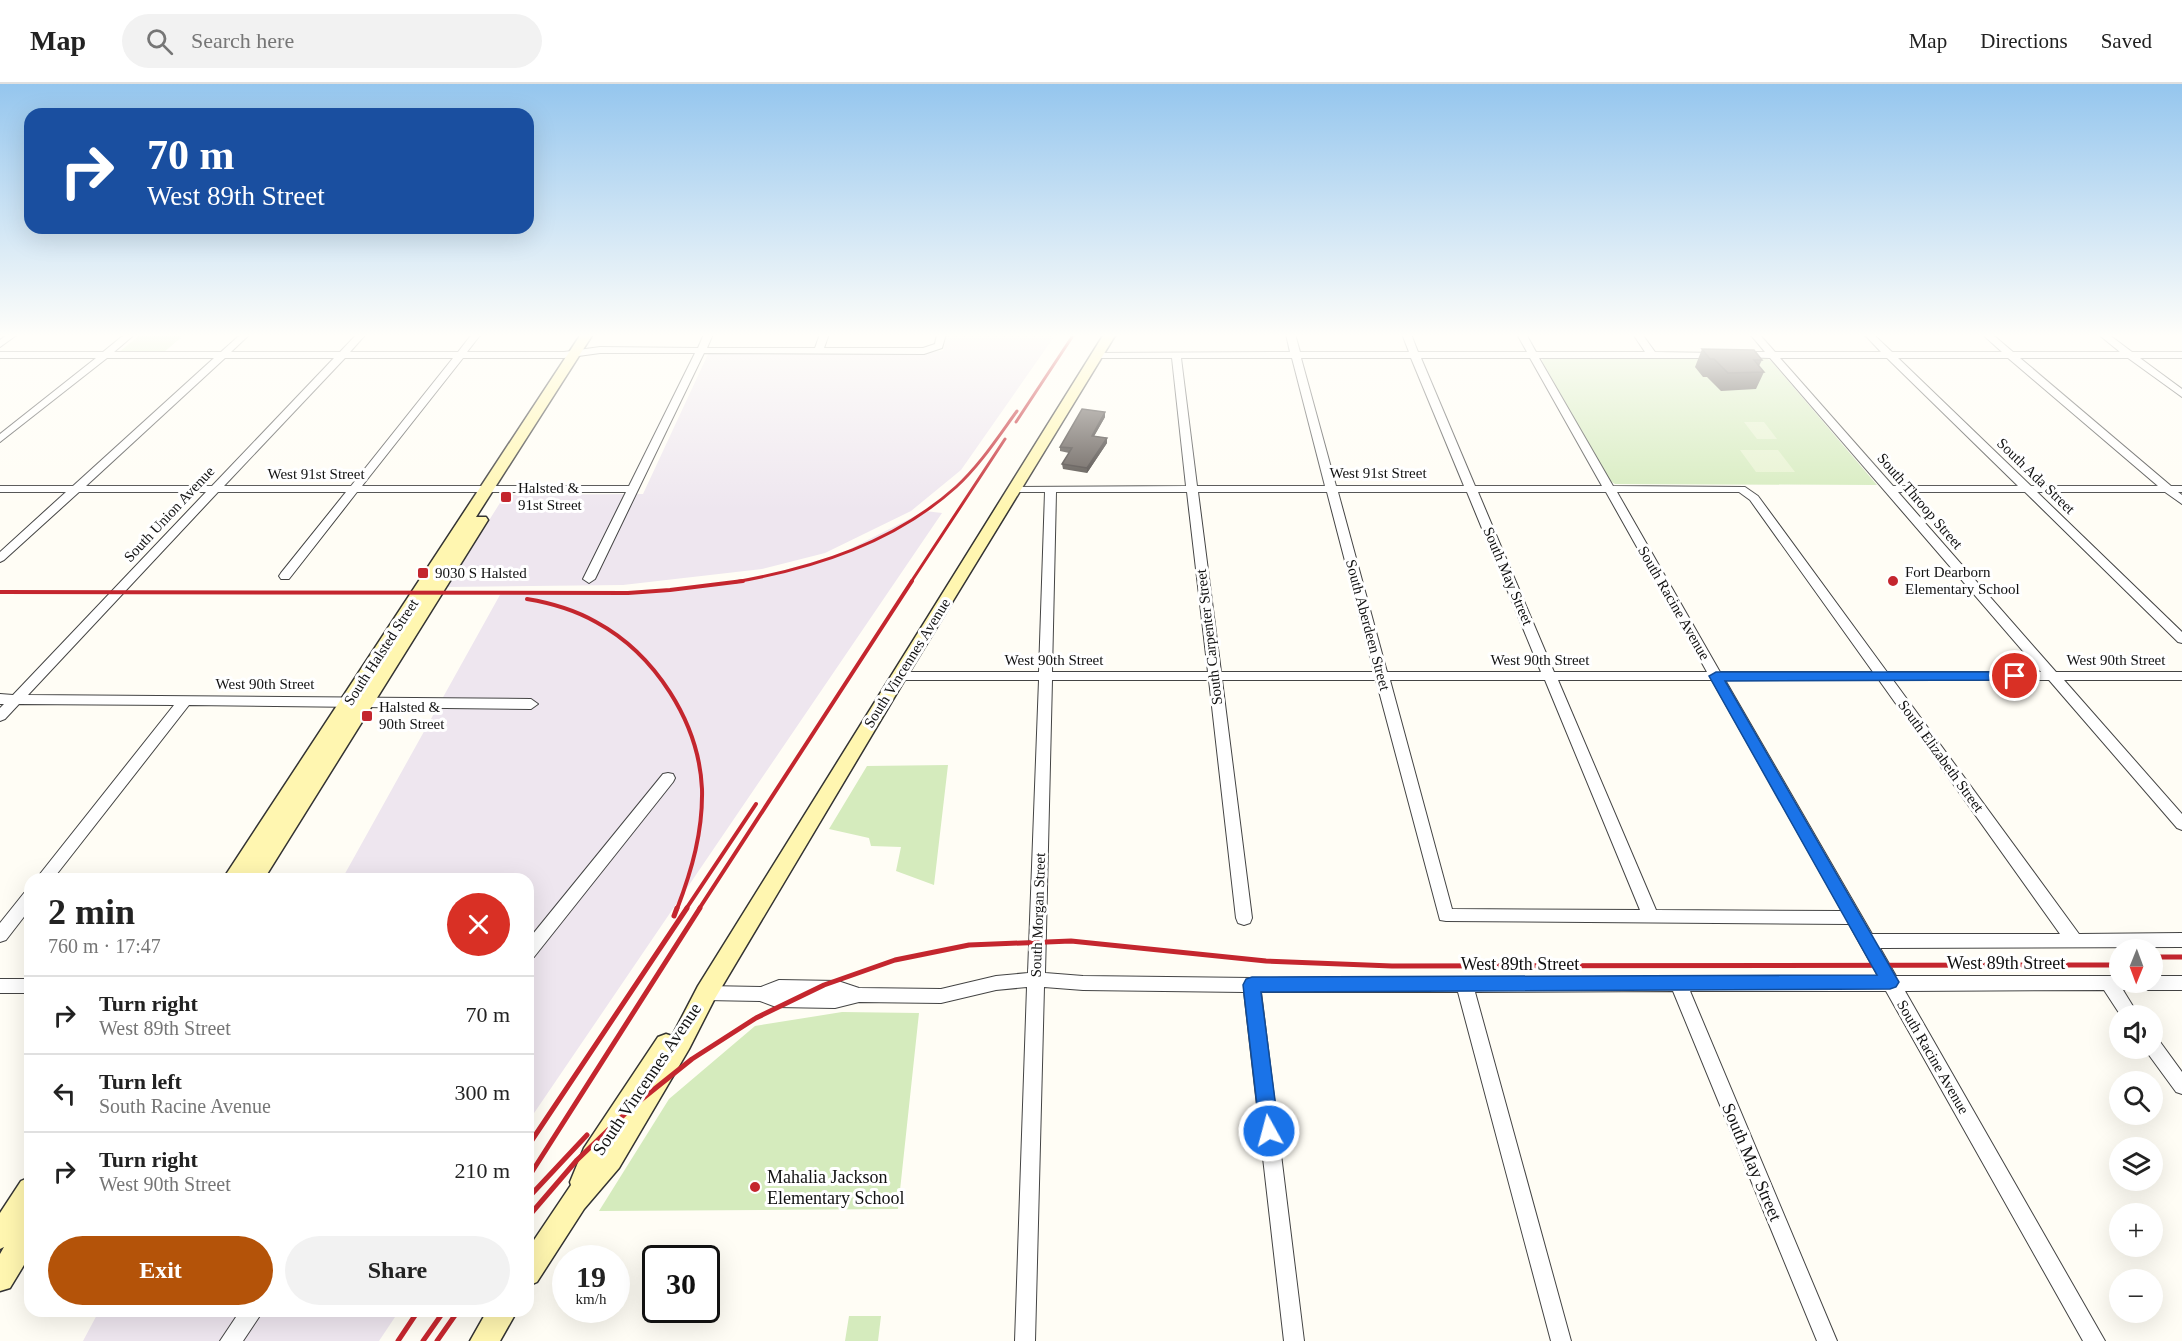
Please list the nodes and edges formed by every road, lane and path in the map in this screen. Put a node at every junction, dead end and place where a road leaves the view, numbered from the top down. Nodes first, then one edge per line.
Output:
1 (58, 393) edge
2 (182, 393) edge
3 (306, 393) edge
4 (430, 393) edge
5 (556, 393) edge
6 (680, 393) edge
7 (1074, 393) edge
8 (1180, 393) edge
9 (1306, 393) edge
10 (1431, 393) edge
11 (1554, 393) edge
12 (1806, 393) edge
13 (1929, 393) edge
14 (2055, 393) edge
15 (0, 439) edge
16 (1332, 488) junction
17 (1471, 488) junction
18 (1609, 488) junction
19 (2027, 488) junction
20 (0, 489) edge
21 (76, 489) junction
22 (215, 489) junction
23 (354, 489) junction
24 (494, 489) junction
25 (632, 489) junction
26 (1015, 489) junction
27 (1051, 489) junction
28 (1192, 489) junction
29 (1741, 489) joint
30 (1889, 489) junction
31 (2167, 489) junction
32 (2182, 489) edge
33 (2182, 501) edge
34 (0, 558) edge
35 (285, 576) dead end
36 (588, 579) dead end
37 (2182, 639) edge
38 (898, 676) junction
39 (1046, 676) junction
40 (1214, 676) junction
41 (1382, 676) junction
42 (1550, 676) junction
43 (1716, 676) junction
44 (1883, 676) junction
45 (2053, 676) junction
46 (2182, 676) edge
47 (0, 699) edge
48 (16, 699) junction
49 (186, 700) junction
50 (357, 701) junction
51 (531, 704) dead end
52 (0, 716) edge
53 (668, 778) dead end
54 (2182, 824) edge
55 (49, 873) edge
56 (237, 873) edge
57 (257, 873) edge
58 (24, 905) edge
59 (1244, 918) dead end
60 (1651, 918) junction
61 (1853, 918) junction
62 (0, 935) edge
63 (2074, 940) junction
64 (2182, 940) edge
65 (1867, 941) junction
66 (534, 945) edge
67 (1036, 979) junction
68 (1890, 982) junction
69 (1678, 983) junction
70 (2108, 983) junction
71 (2182, 983) edge
72 (1464, 984) junction
73 (1252, 985) junction
74 (0, 986) edge
75 (24, 986) edge
76 (706, 993) junction
77 (2123, 1005) edge
78 (2162, 1059) edge
79 (2182, 1086) edge
80 (24, 1199) edge
81 (0, 1236) edge
82 (24, 1240) edge
83 (534, 1264) edge
84 (0, 1278) edge
85 (248, 1317) edge
86 (499, 1317) edge
87 (230, 1341) edge
88 (484, 1341) edge
89 (1025, 1341) edge
90 (1294, 1341) edge
91 (1561, 1341) edge
92 (1827, 1341) edge
93 (2095, 1341) edge

1 - 15 street
2 - 21 street
3 - 22 street, South Union Avenue
4 - 23 street
5 - 24 main road, South Halsted Street
6 - 25 street
7 - 26 main road, South Vincennes Avenue
8 - 28 street, South Carpenter Street
9 - 16 street, South Aberdeen Street
10 - 17 street, South May Street
11 - 18 street, South Racine Avenue
12 - 30 street, South Throop Street
13 - 19 street, South Ada Street
14 - 31 street
16 - 17 street, West 91st Street
16 - 28 street, West 91st Street
16 - 41 street, South Aberdeen Street
17 - 18 street, West 91st Street
17 - 42 street, South May Street
18 - 29 street, West 91st Street
18 - 43 street, South Racine Avenue
19 - 30 street
19 - 31 street
19 - 37 street, South Ada Street
20 - 21 street, West 91st Street
21 - 22 street, West 91st Street
21 - 34 street
22 - 23 street, West 91st Street
22 - 48 street, South Union Avenue
23 - 24 street, West 91st Street
23 - 35 street
24 - 25 street, West 91st Street
24 - 50 main road, South Halsted Street
25 - 36 street
26 - 27 street, West 91st Street
26 - 38 main road, South Vincennes Avenue
27 - 28 street, West 91st Street
27 - 39 street, South Morgan Street
28 - 40 street, South Carpenter Street
29 - 44 street, South Elizabeth Street
30 - 45 street, South Throop Street
31 - 32 street
31 - 33 street
38 - 39 street, West 90th Street
38 - 76 main road, South Vincennes Avenue
39 - 40 street, West 90th Street
39 - 67 street, South Morgan Street
40 - 41 street, West 90th Street
40 - 59 street, South Carpenter Street
41 - 42 street, West 90th Street
41 - 60 street, South Aberdeen Street
42 - 43 street, West 90th Street
42 - 60 street, South May Street
43 - 44 street, West 90th Street
43 - 61 street, South Racine Avenue
44 - 45 street, West 90th Street
44 - 63 street, South Elizabeth Street
45 - 46 street, West 90th Street
45 - 54 street, South Throop Street
47 - 48 street, West 90th Street
48 - 49 street, West 90th Street
48 - 52 street, South Union Avenue
49 - 50 street, West 90th Street
49 - 55 street
50 - 51 street, West 90th Street
50 - 56 main road, South Halsted Street
50 - 57 main road, South Halsted Street
53 - 66 street
58 - 62 street
60 - 61 street
61 - 65 street, South Racine Avenue
63 - 64 street, West 89th Street
63 - 65 street, West 89th Street
65 - 68 street, South Racine Avenue
67 - 73 street, West 89th Street
67 - 76 street, West 89th Street
67 - 89 street, South Morgan Street
68 - 69 street, West 89th Street
68 - 70 street, West 89th Street
68 - 93 street, South Racine Avenue
69 - 72 street, West 89th Street
69 - 92 street, South May Street
70 - 71 street, West 89th Street
70 - 77 street
72 - 73 street, West 89th Street
72 - 91 street
73 - 90 street
74 - 75 street
76 - 83 main road, South Vincennes Avenue
78 - 79 street
80 - 81 main road
82 - 84 main road
85 - 87 street
86 - 88 main road

